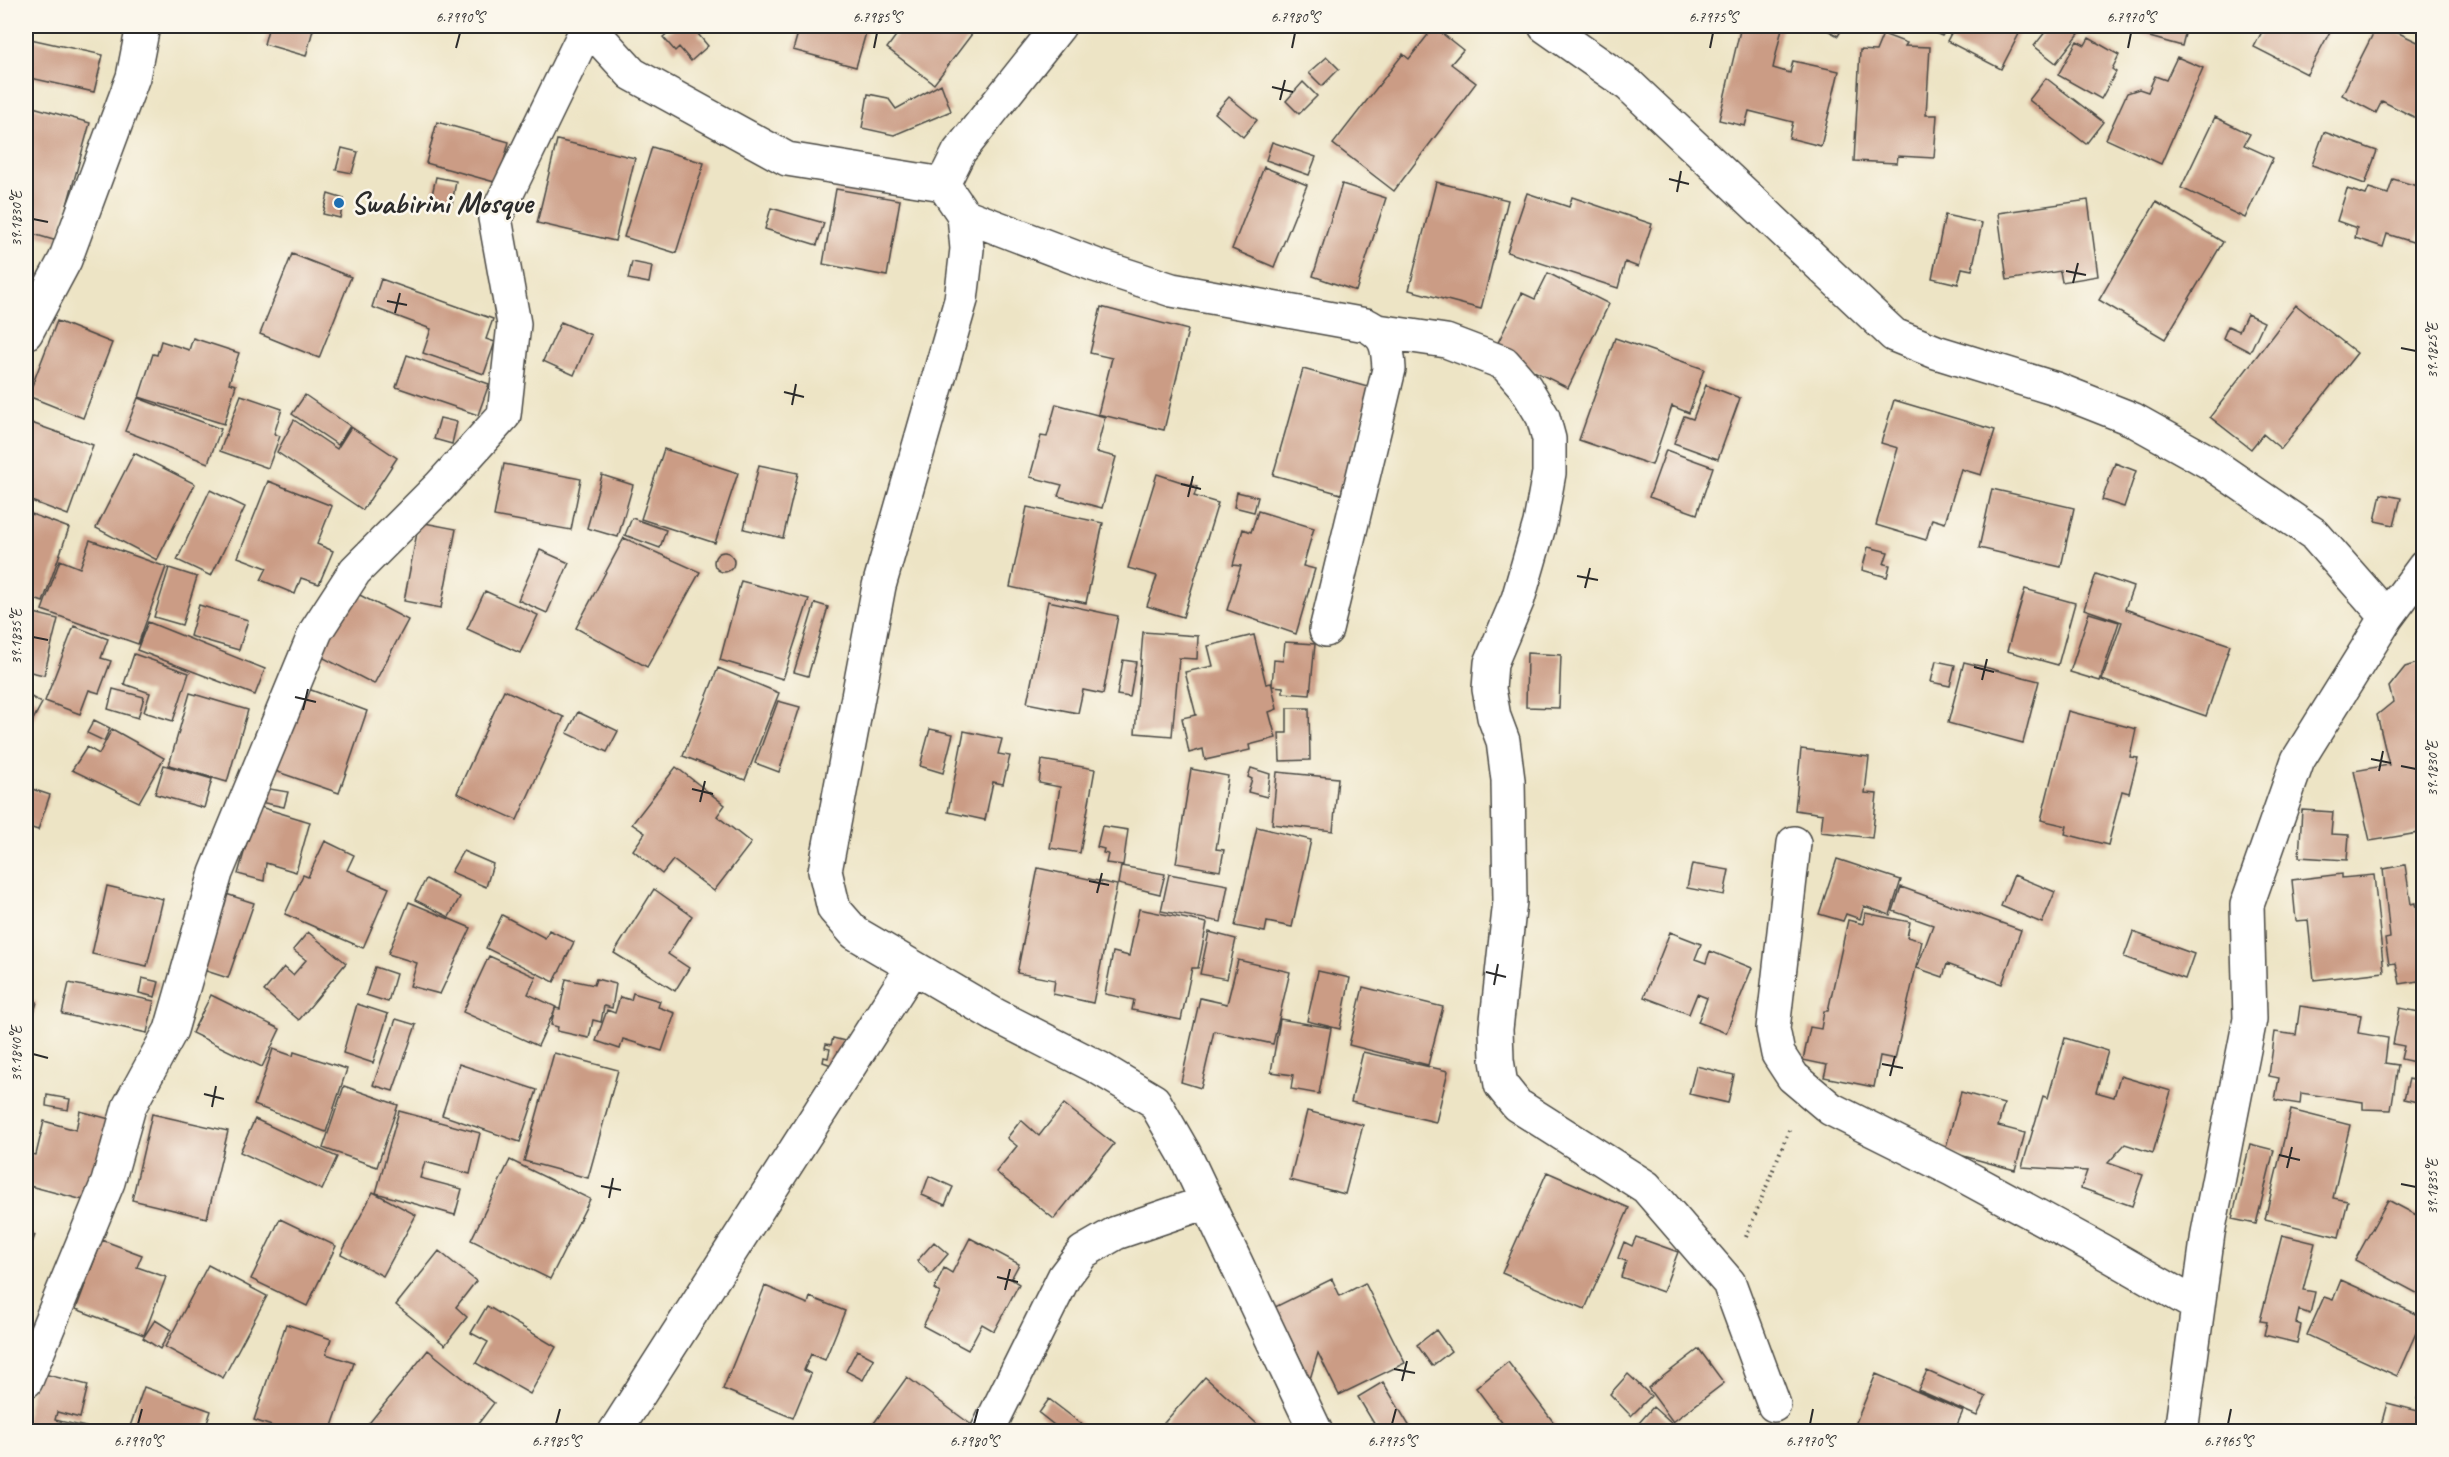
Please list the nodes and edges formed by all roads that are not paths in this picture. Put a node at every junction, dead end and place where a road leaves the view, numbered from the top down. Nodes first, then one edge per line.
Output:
1 (143, 26) edge
2 (1059, 26) edge
3 (1545, 26) edge
4 (943, 184) junction
5 (964, 215) junction
6 (1378, 331) junction
7 (26, 333) edge
8 (2424, 567) edge
9 (2387, 617) junction
10 (1326, 630) dead end
11 (1794, 843) dead end
12 (912, 968) junction
13 (1207, 1202) junction
14 (2198, 1306) junction
15 (26, 1381) edge
16 (1774, 1404) dead end
17 (615, 1431) edge
18 (987, 1431) edge
19 (1316, 1431) edge
20 (2181, 1431) edge

1 - 7 street
2 - 4 street
3 - 9 street
4 - 5 street
4 - 15 street
5 - 6 street
5 - 12 street
6 - 10 street
6 - 16 street
8 - 9 street
9 - 14 street
11 - 14 street
12 - 13 street
12 - 17 street
13 - 18 street
13 - 19 street
14 - 20 street

